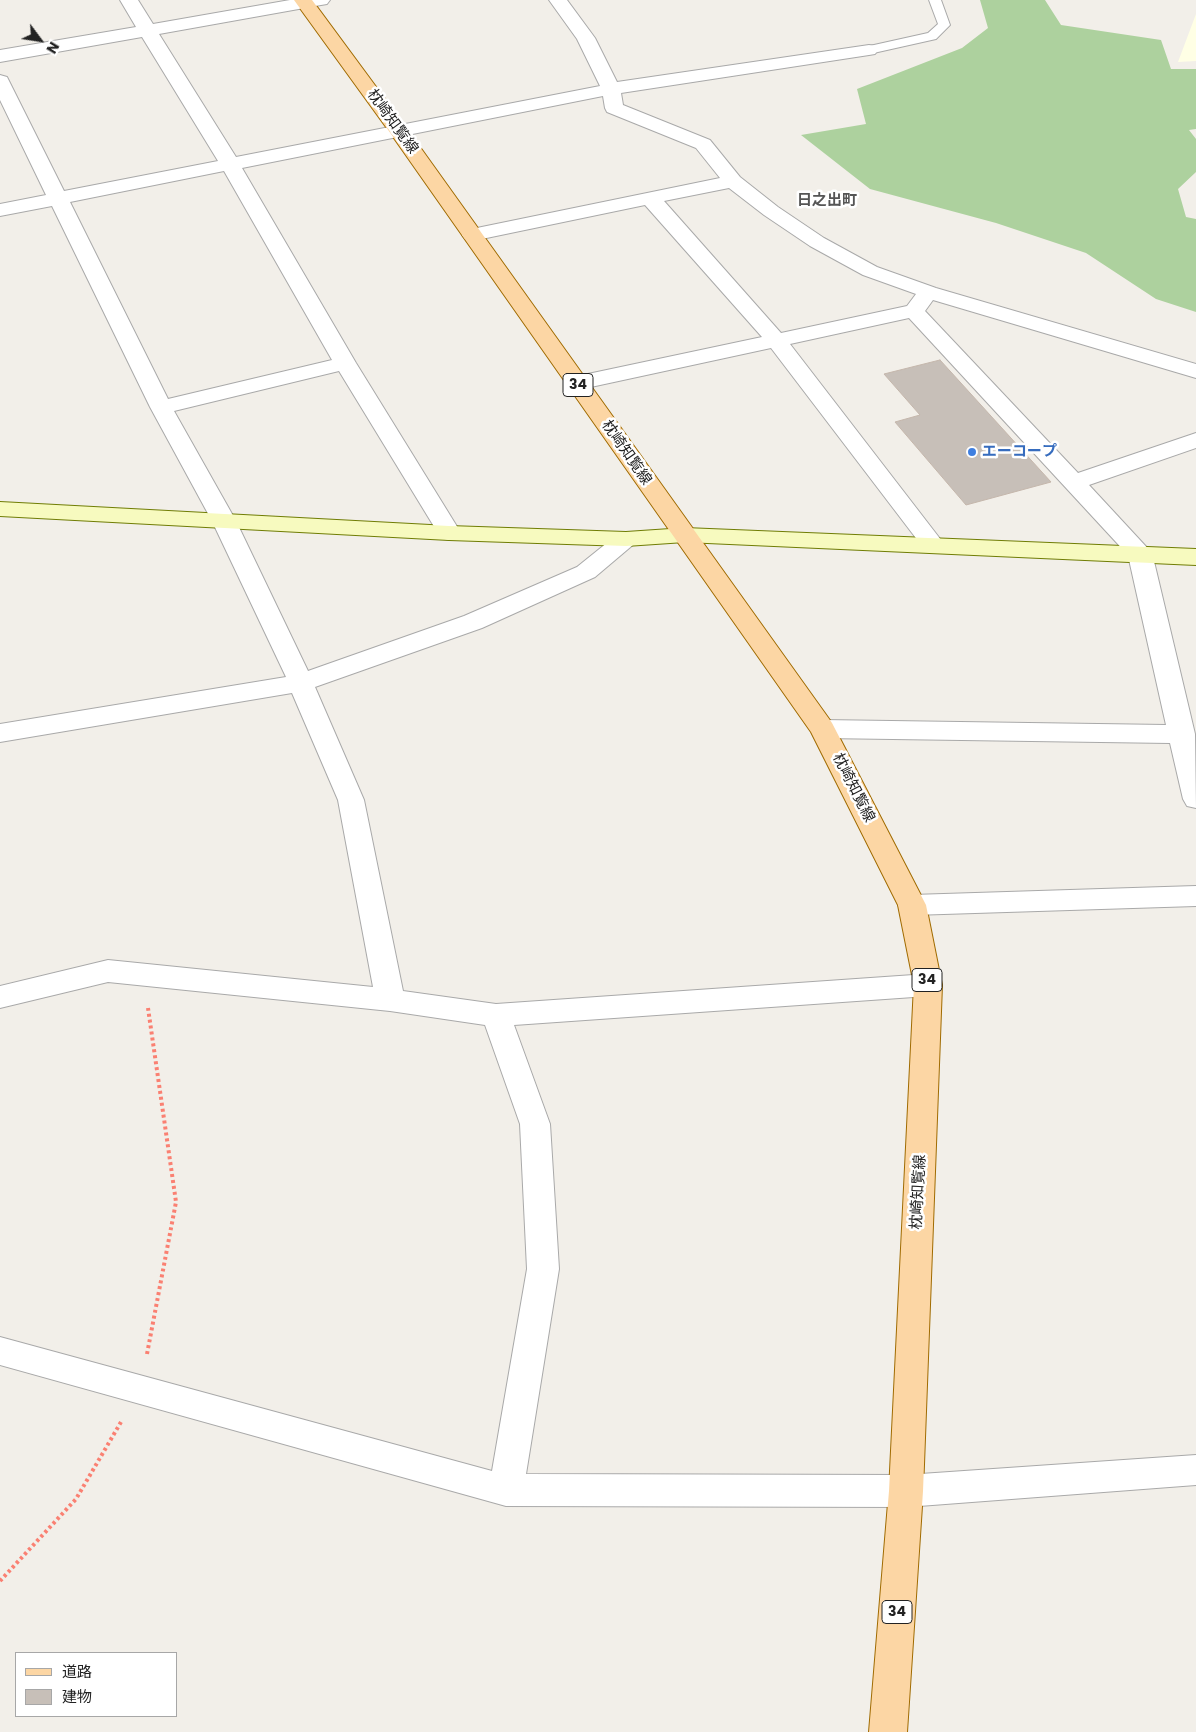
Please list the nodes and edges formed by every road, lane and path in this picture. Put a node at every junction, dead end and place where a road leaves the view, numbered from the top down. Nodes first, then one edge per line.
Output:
1 (129, 0) edge
2 (558, 0) edge
3 (935, 0) edge
4 (310, 1) edge
5 (146, 29) junction
6 (869, 50) joint
7 (0, 56) edge
8 (0, 81) edge
9 (611, 89) junction
10 (398, 130) junction
11 (230, 164) junction
12 (733, 181) junction
13 (57, 198) junction
14 (650, 198) junction
15 (0, 210) edge
16 (472, 235) junction
17 (929, 292) junction
18 (914, 311) junction
19 (776, 340) junction
20 (345, 363) junction
21 (1196, 371) edge
22 (576, 383) junction
23 (161, 407) junction
24 (1196, 440) edge
25 (1074, 482) junction
26 (0, 510) edge
27 (224, 521) junction
28 (449, 532) junction
29 (684, 535) junction
30 (626, 539) junction
31 (933, 545) junction
32 (1140, 553) junction
33 (1196, 557) edge
34 (302, 682) junction
35 (823, 729) junction
36 (0, 733) edge
37 (1182, 734) junction
38 (1196, 799) edge
39 (1196, 896) edge
40 (912, 905) junction
41 (143, 975) junction
42 (928, 985) junction
43 (0, 997) edge
44 (390, 1000) junction
45 (496, 1015) junction
46 (0, 1350) edge
47 (140, 1389) junction
48 (1196, 1470) edge
49 (506, 1490) junction
50 (906, 1492) junction
51 (0, 1582) edge
52 (888, 1732) edge

1 - 5 street
2 - 9 street
3 - 6 lane
4 - 5 street
4 - 10 main road, 枕崎知覧線 / 34
5 - 7 street
5 - 11 street
6 - 9 street
8 - 13 street
9 - 10 street
9 - 12 street
10 - 11 street
10 - 16 main road, 枕崎知覧線 / 34
11 - 13 street
11 - 20 street
12 - 14 street
12 - 17 street
13 - 15 street
13 - 23 street
14 - 16 street
14 - 19 street
16 - 22 main road, 枕崎知覧線 / 34
17 - 18 street
17 - 21 street
18 - 19 street
18 - 25 street
19 - 22 street
19 - 31 street
20 - 23 street
20 - 28 street
22 - 29 main road, 枕崎知覧線 / 34
23 - 27 street
24 - 25 street
25 - 32 street
26 - 27 street
27 - 28 street
27 - 34 street
28 - 30 street
29 - 30 street
29 - 31 street
29 - 35 main road, 枕崎知覧線 / 34
30 - 34 street
31 - 32 street
32 - 33 street
32 - 37 street
34 - 36 street
34 - 44 street
35 - 37 street
35 - 40 main road, 枕崎知覧線 / 34
37 - 38 street
39 - 40 street
40 - 42 main road, 枕崎知覧線 / 34
41 - 43 street
41 - 44 street
41 - 47 path
42 - 45 street
42 - 50 main road, 枕崎知覧線 / 34
44 - 45 street
45 - 49 street
46 - 47 street
47 - 49 street
47 - 51 path
48 - 50 street
49 - 50 street
50 - 52 main road, 枕崎知覧線 / 34

